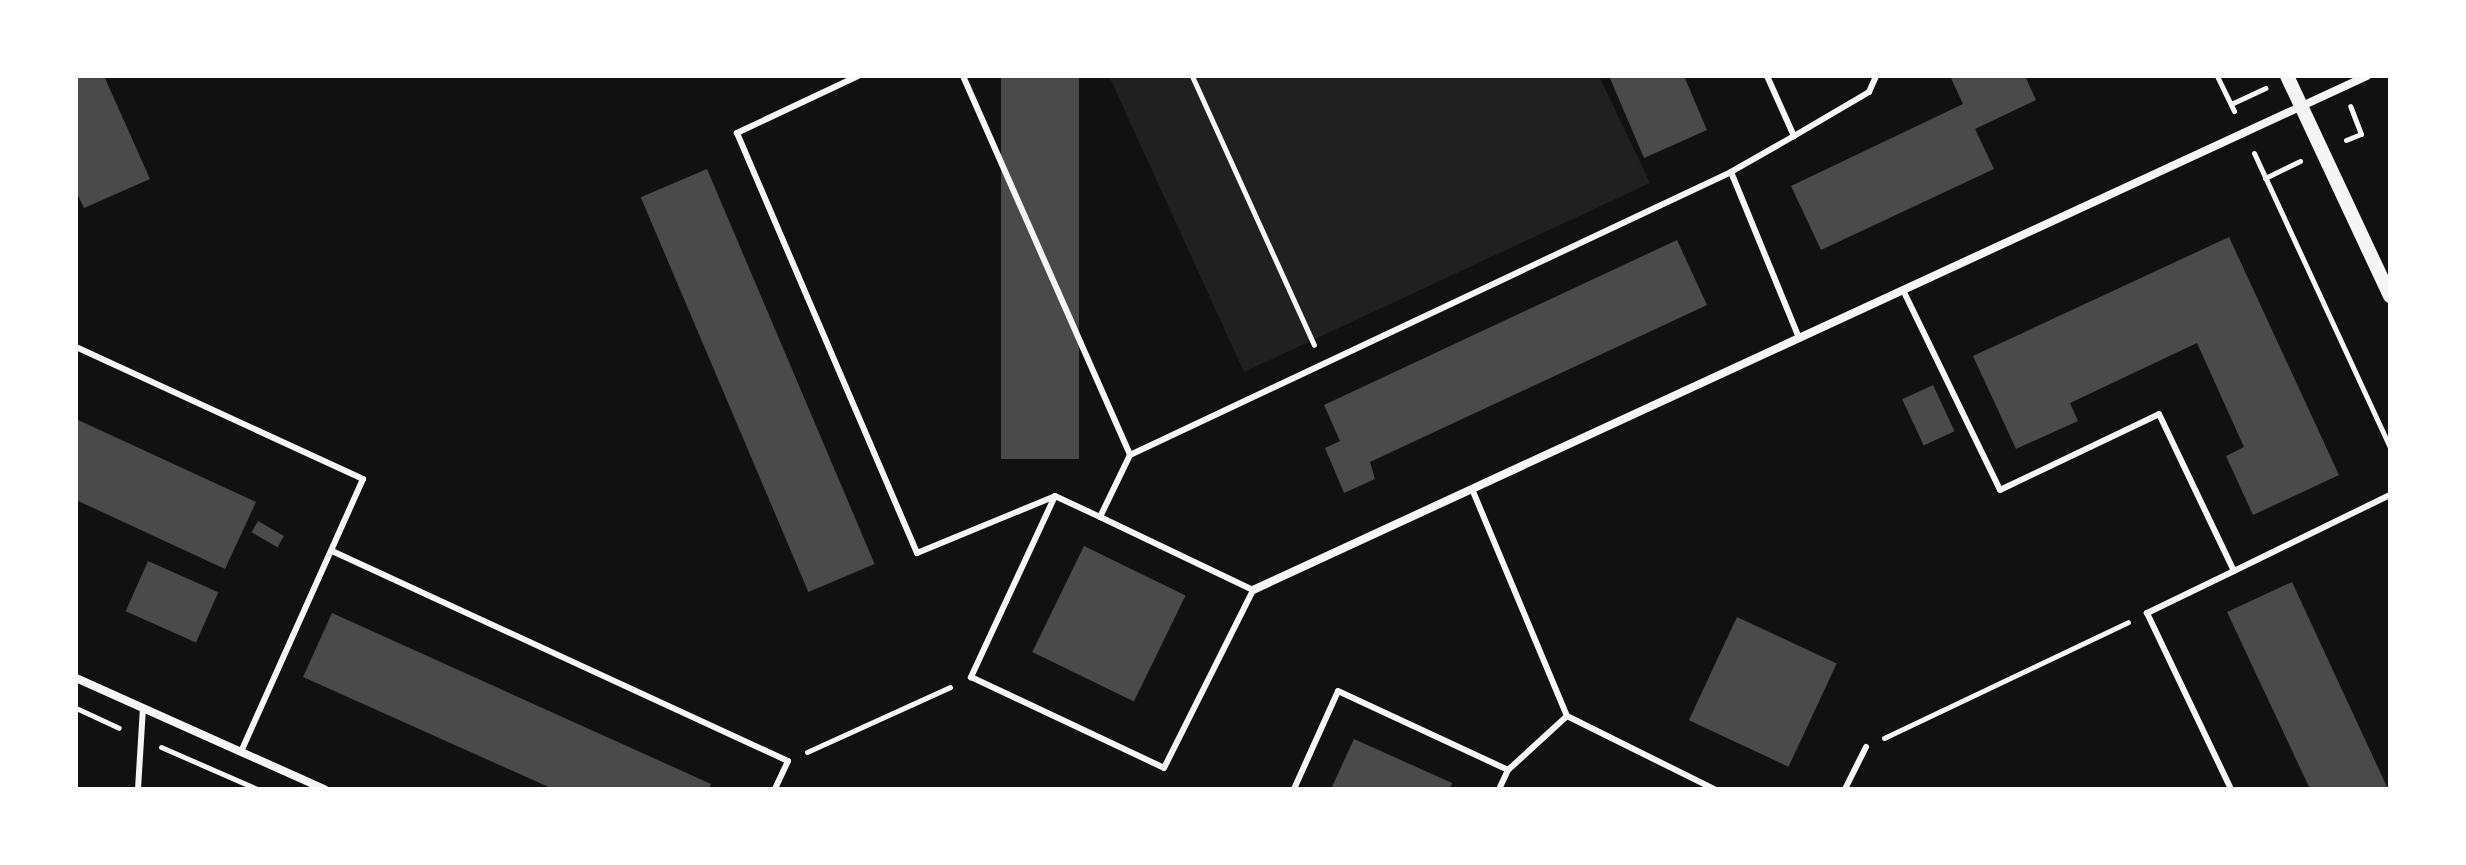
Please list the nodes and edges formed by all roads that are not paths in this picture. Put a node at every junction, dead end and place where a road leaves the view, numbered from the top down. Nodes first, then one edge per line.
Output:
1 (858, 76) edge
2 (963, 76) edge
3 (1767, 76) edge
4 (1876, 76) edge
5 (2287, 76) edge
6 (2367, 76) edge
7 (2301, 107) junction
8 (1794, 136) junction
9 (1731, 172) junction
10 (1903, 290) junction
11 (2390, 296) edge
12 (1799, 338) junction
13 (76, 347) edge
14 (1130, 455) junction
15 (1472, 489) junction
16 (2390, 495) edge
17 (1055, 496) junction
18 (1100, 517) junction
19 (332, 551) junction
20 (2234, 571) junction
21 (1253, 590) junction
22 (76, 678) edge
23 (143, 708) junction
24 (1567, 716) junction
25 (1866, 747) road end
26 (241, 752) junction
27 (1508, 770) junction
28 (138, 789) edge
29 (324, 789) edge
30 (775, 789) edge
31 (1294, 789) edge
32 (1499, 789) edge
33 (1714, 789) edge
34 (1845, 789) edge
35 (2231, 789) edge

1 - 17 lane
2 - 14 lane
3 - 8 lane
4 - 8 lane
5 - 7 street
6 - 7 street
7 - 10 street
7 - 11 street
8 - 9 lane
9 - 12 lane
9 - 14 lane
10 - 12 street
10 - 20 lane
12 - 15 street
13 - 19 lane
14 - 18 lane
15 - 21 street
15 - 24 lane
16 - 20 lane
17 - 18 lane
17 - 21 lane
18 - 21 lane
19 - 26 lane
19 - 30 lane
20 - 35 lane
22 - 23 street
23 - 26 street
23 - 28 lane
24 - 27 lane
24 - 33 lane
25 - 34 lane
26 - 29 street
27 - 31 lane
27 - 32 lane

